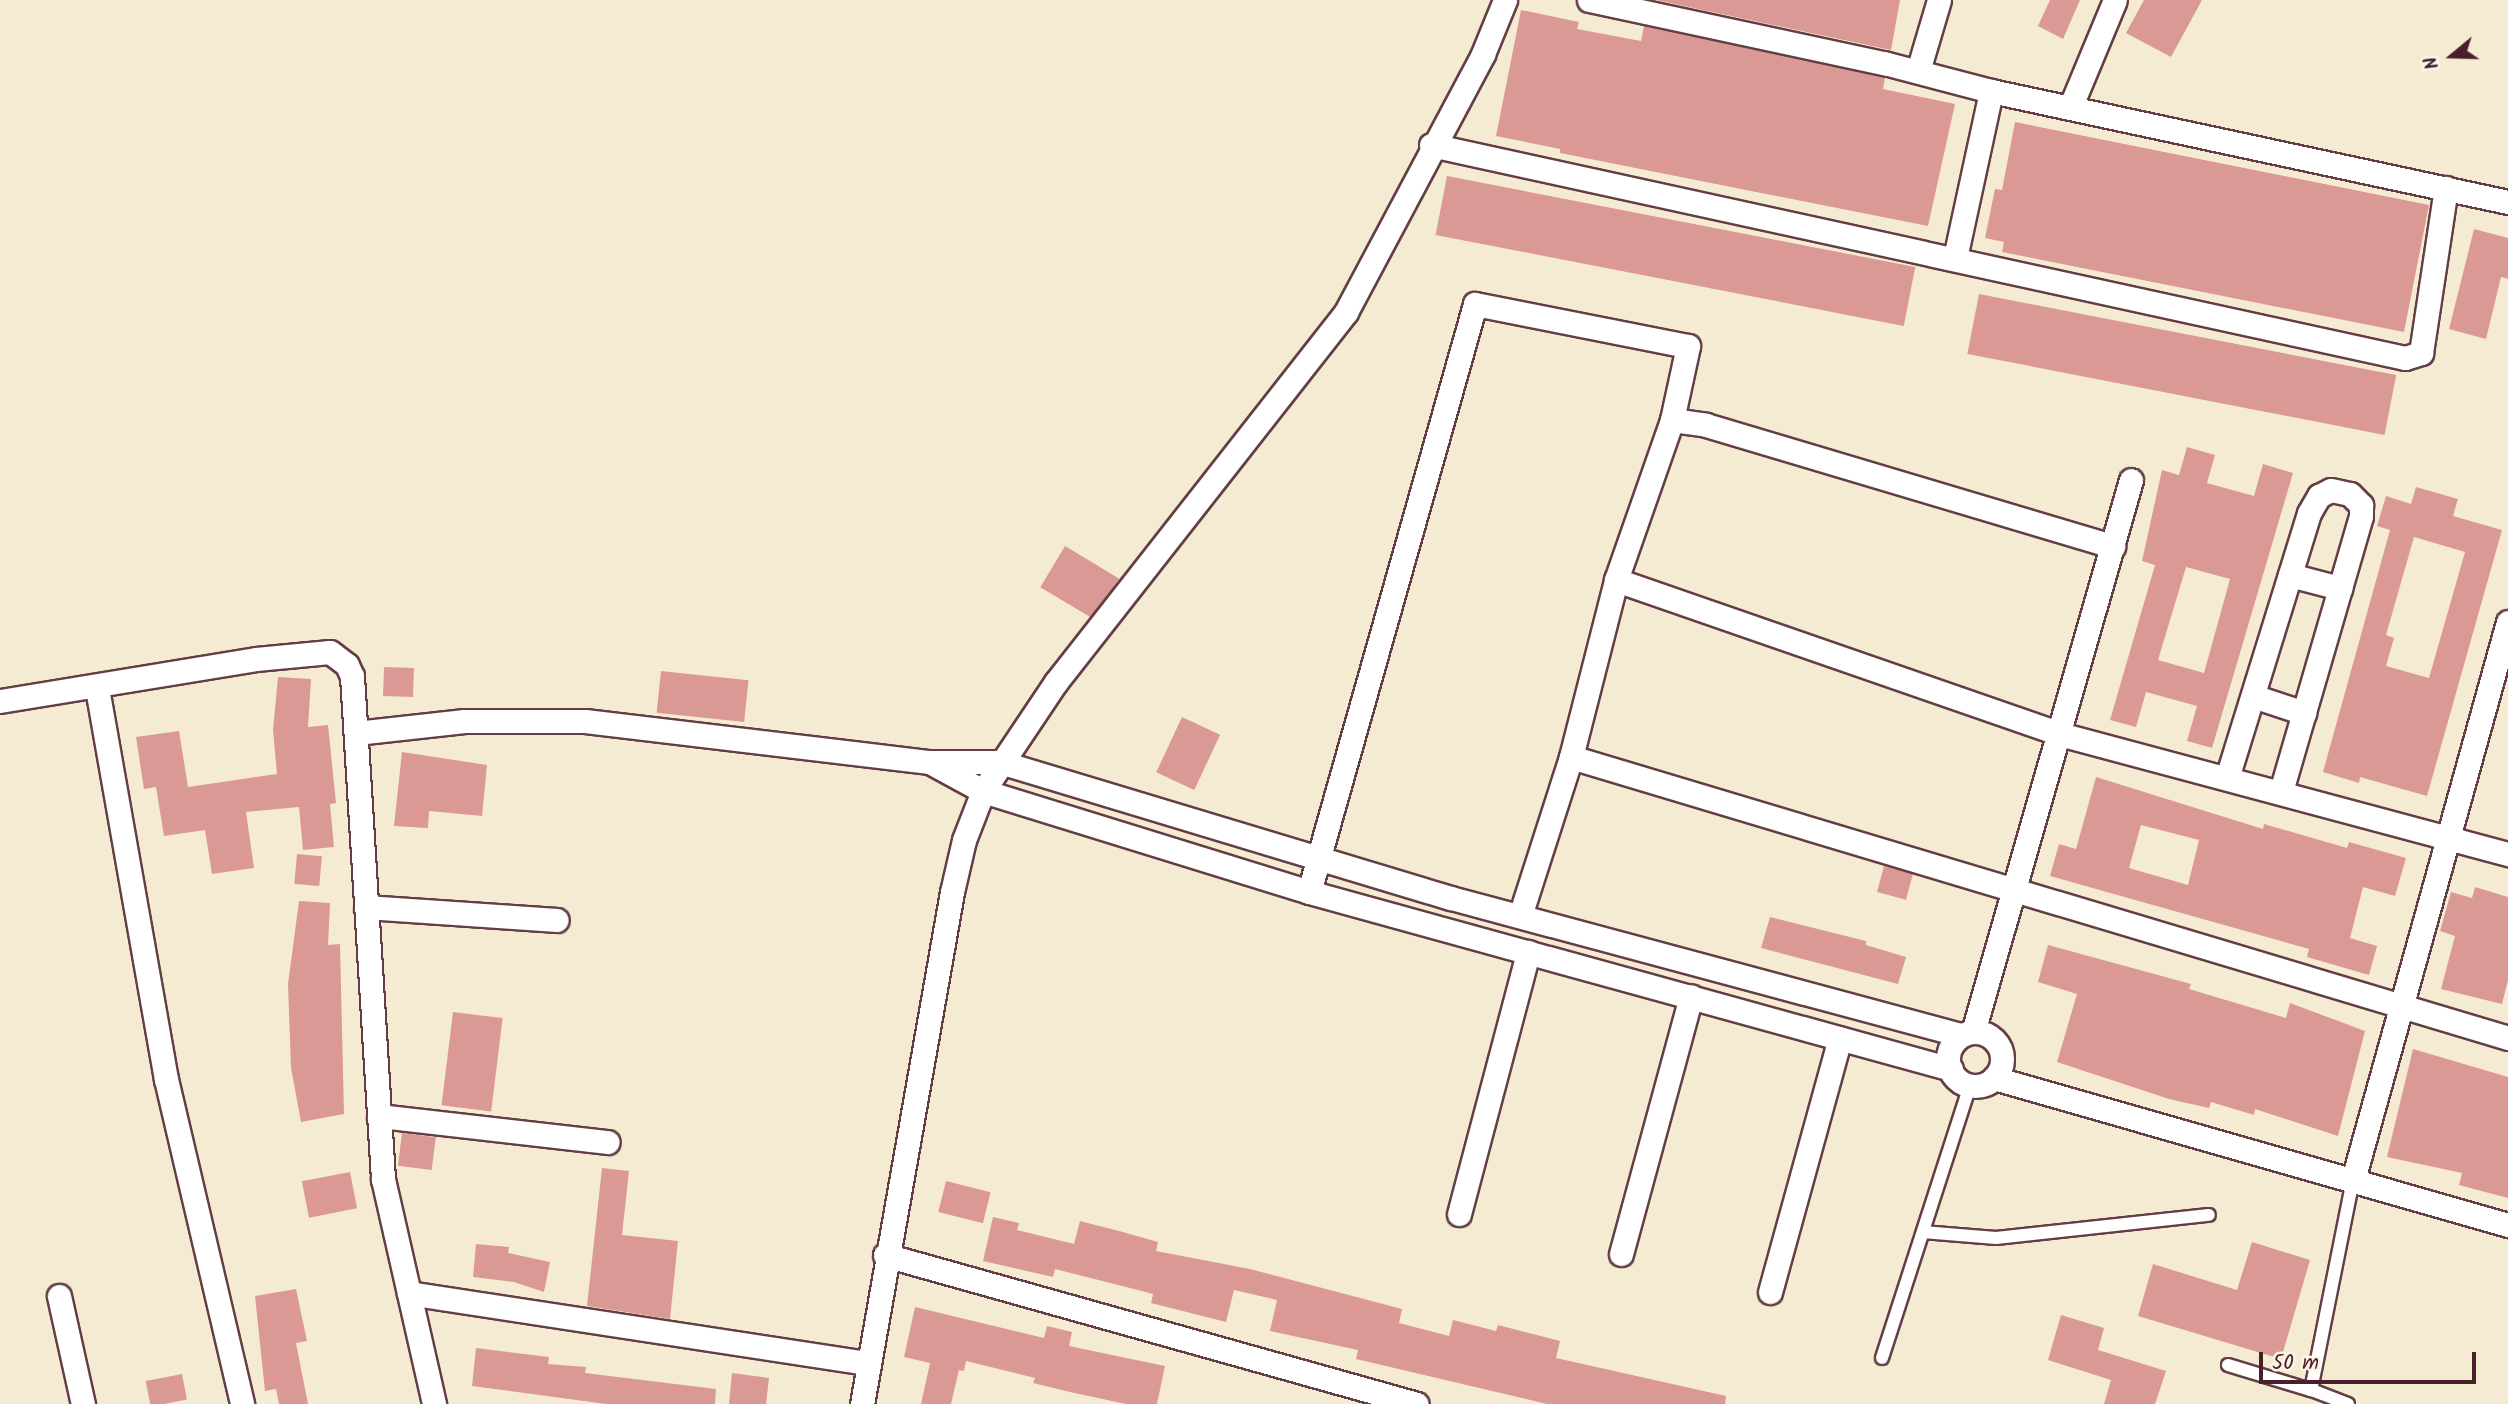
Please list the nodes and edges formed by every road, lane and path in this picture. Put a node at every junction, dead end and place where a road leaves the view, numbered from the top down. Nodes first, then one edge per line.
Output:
1 (1506, 0) edge
2 (1588, 0) edge
3 (1939, 0) edge
4 (2115, 0) edge
5 (1918, 71) junction
6 (1991, 91) junction
7 (2070, 108) junction
8 (1431, 145) junction
9 (2446, 188) junction
10 (2508, 202) edge
11 (1955, 258) junction
12 (1672, 420) junction
13 (2131, 480) dead end
14 (2113, 546) junction
15 (2290, 575) junction
16 (1616, 580) junction
17 (2340, 588) junction
18 (2508, 622) edge
19 (2501, 676) edge
20 (97, 688) junction
21 (2253, 696) junction
22 (0, 701) edge
23 (2304, 713) junction
24 (356, 733) junction
25 (2060, 734) junction
26 (1570, 757) junction
27 (930, 762) junction
28 (1000, 762) junction
29 (2227, 778) junction
30 (984, 791) junction
31 (2281, 792) junction
32 (1098, 793) junction
33 (1088, 823) junction
34 (2449, 836) junction
35 (2508, 854) edge
36 (1320, 860) junction
37 (2016, 888) junction
38 (1309, 892) junction
39 (366, 907) junction
40 (1520, 916) junction
41 (557, 920) dead end
42 (1528, 952) junction
43 (1761, 980) junction
44 (1690, 996) junction
45 (2400, 1009) junction
46 (1748, 1012) junction
47 (1967, 1034) junction
48 (1840, 1038) junction
49 (2508, 1038) edge
50 (1951, 1069) junction
51 (1994, 1079) junction
52 (1970, 1085) junction
53 (379, 1116) junction
54 (608, 1142) dead end
55 (2353, 1180) junction
56 (1459, 1214) dead end
57 (2209, 1215) dead end
58 (2508, 1225) edge
59 (1923, 1232) junction
60 (1621, 1254) dead end
61 (885, 1255) junction
62 (1770, 1292) dead end
63 (409, 1293) junction
64 (59, 1296) dead end
65 (1882, 1358) dead end
66 (867, 1363) junction
67 (2228, 1365) dead end
68 (2311, 1390) junction
69 (83, 1404) edge
70 (242, 1404) edge
71 (434, 1404) edge
72 (862, 1404) edge
73 (1417, 1404) edge
74 (2348, 1404) edge

1 - 8 street
2 - 5 street
3 - 5 street
4 - 7 street
5 - 6 street
6 - 7 street
6 - 11 street
7 - 9 street
8 - 11 street
8 - 28 street
9 - 10 street
9 - 11 street
12 - 14 street
12 - 16 street
12 - 36 street
13 - 14 street
14 - 25 street
15 - 17 street
15 - 17 street
15 - 21 street
16 - 25 street
16 - 26 street
17 - 23 street
18 - 19 street
19 - 34 street
20 - 22 street
20 - 24 street
20 - 70 street
21 - 23 street
21 - 29 street
23 - 31 street
24 - 27 street
24 - 39 street
25 - 29 street
25 - 37 street
26 - 37 street
26 - 40 street
27 - 28 street
27 - 30 street
28 - 30 street
28 - 32 street
29 - 31 street
30 - 33 street
30 - 61 street
31 - 34 street
32 - 33 street
32 - 36 street
33 - 38 street
34 - 35 street
34 - 45 street
36 - 38 street
36 - 40 street
37 - 45 street
37 - 47 street
38 - 42 street
39 - 41 street
39 - 53 street
40 - 43 street
42 - 44 street
42 - 56 street
43 - 46 street
43 - 47 street
44 - 46 street
44 - 60 street
45 - 49 street
45 - 55 street
46 - 48 street
47 - 50 street
47 - 51 street
48 - 50 street
48 - 62 street
50 - 52 street
51 - 52 street
51 - 55 street
52 - 59 lane
53 - 54 street
53 - 63 street
55 - 58 street
55 - 68 lane
57 - 59 lane
59 - 65 lane
61 - 66 street
61 - 73 street
63 - 66 street
63 - 71 street
64 - 69 street
66 - 72 street
67 - 68 lane
68 - 74 lane

